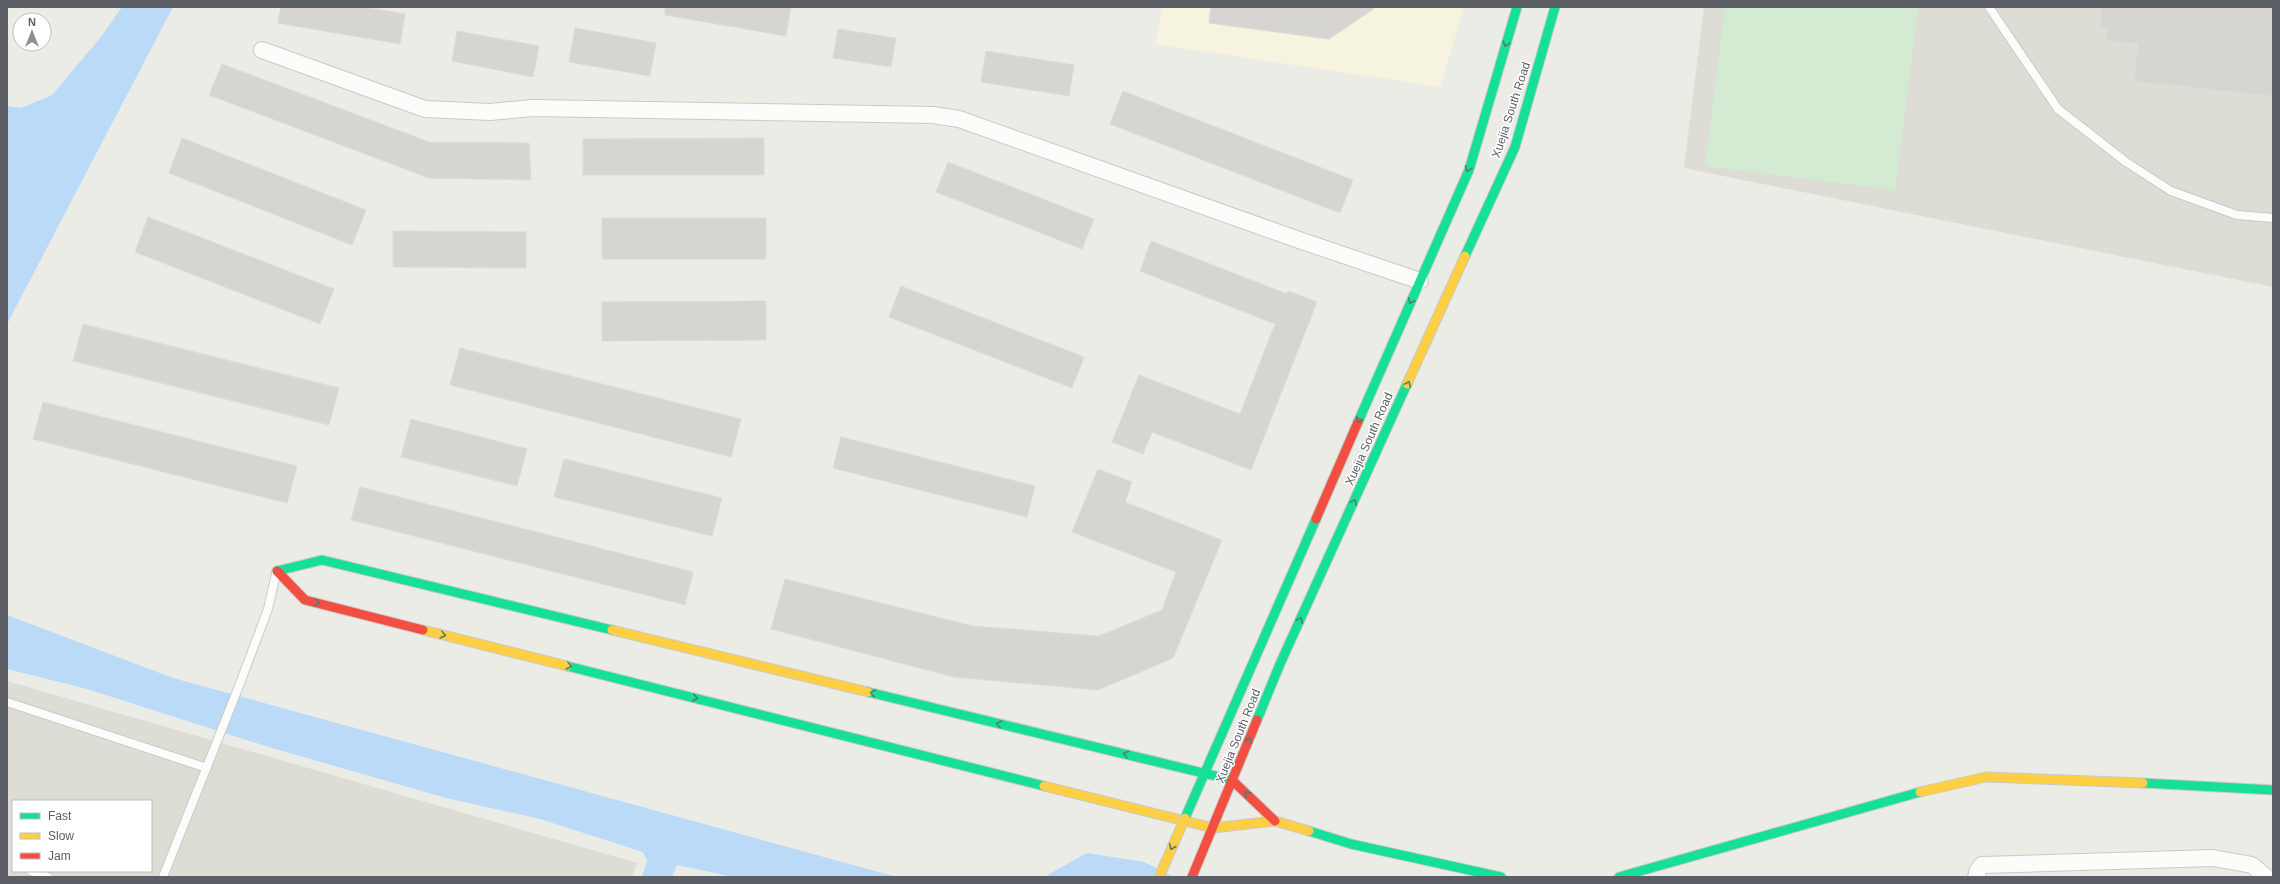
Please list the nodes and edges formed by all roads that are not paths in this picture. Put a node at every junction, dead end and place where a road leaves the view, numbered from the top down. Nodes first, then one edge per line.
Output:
1 (1517, 7) edge
2 (1555, 7) edge
3 (1989, 7) edge
4 (262, 50) dead end
5 (2273, 218) edge
6 (1420, 281) junction
7 (277, 571) junction
8 (7, 702) edge
9 (207, 768) junction
10 (1204, 774) junction
11 (1232, 780) junction
12 (2273, 790) edge
13 (1275, 821) junction
14 (1213, 828) junction
15 (34, 872) edge
16 (48, 877) edge
17 (163, 877) edge
18 (1159, 877) edge
19 (1192, 877) edge
20 (1501, 877) edge
21 (1619, 877) edge
22 (1976, 877) edge
23 (2266, 877) edge

1 -> 6 street, Xuejia South Road
11 -> 2 street, Xuejia South Road
3 - 5 lane
4 - 6 street
6 -> 10 street, Xuejia South Road
7 - 9 lane
10 -> 7 street
7 -> 14 street
8 - 9 lane
9 - 17 lane
10 - 11 street
10 -> 18 street, Xuejia South Road, bridge
13 -> 11 street
11 - 14 street, Xuejia South Road
12 - 21 street
13 - 14 street
13 - 20 street
14 - 19 street, Xuejia South Road
15 - 16 lane
22 - 23 street

